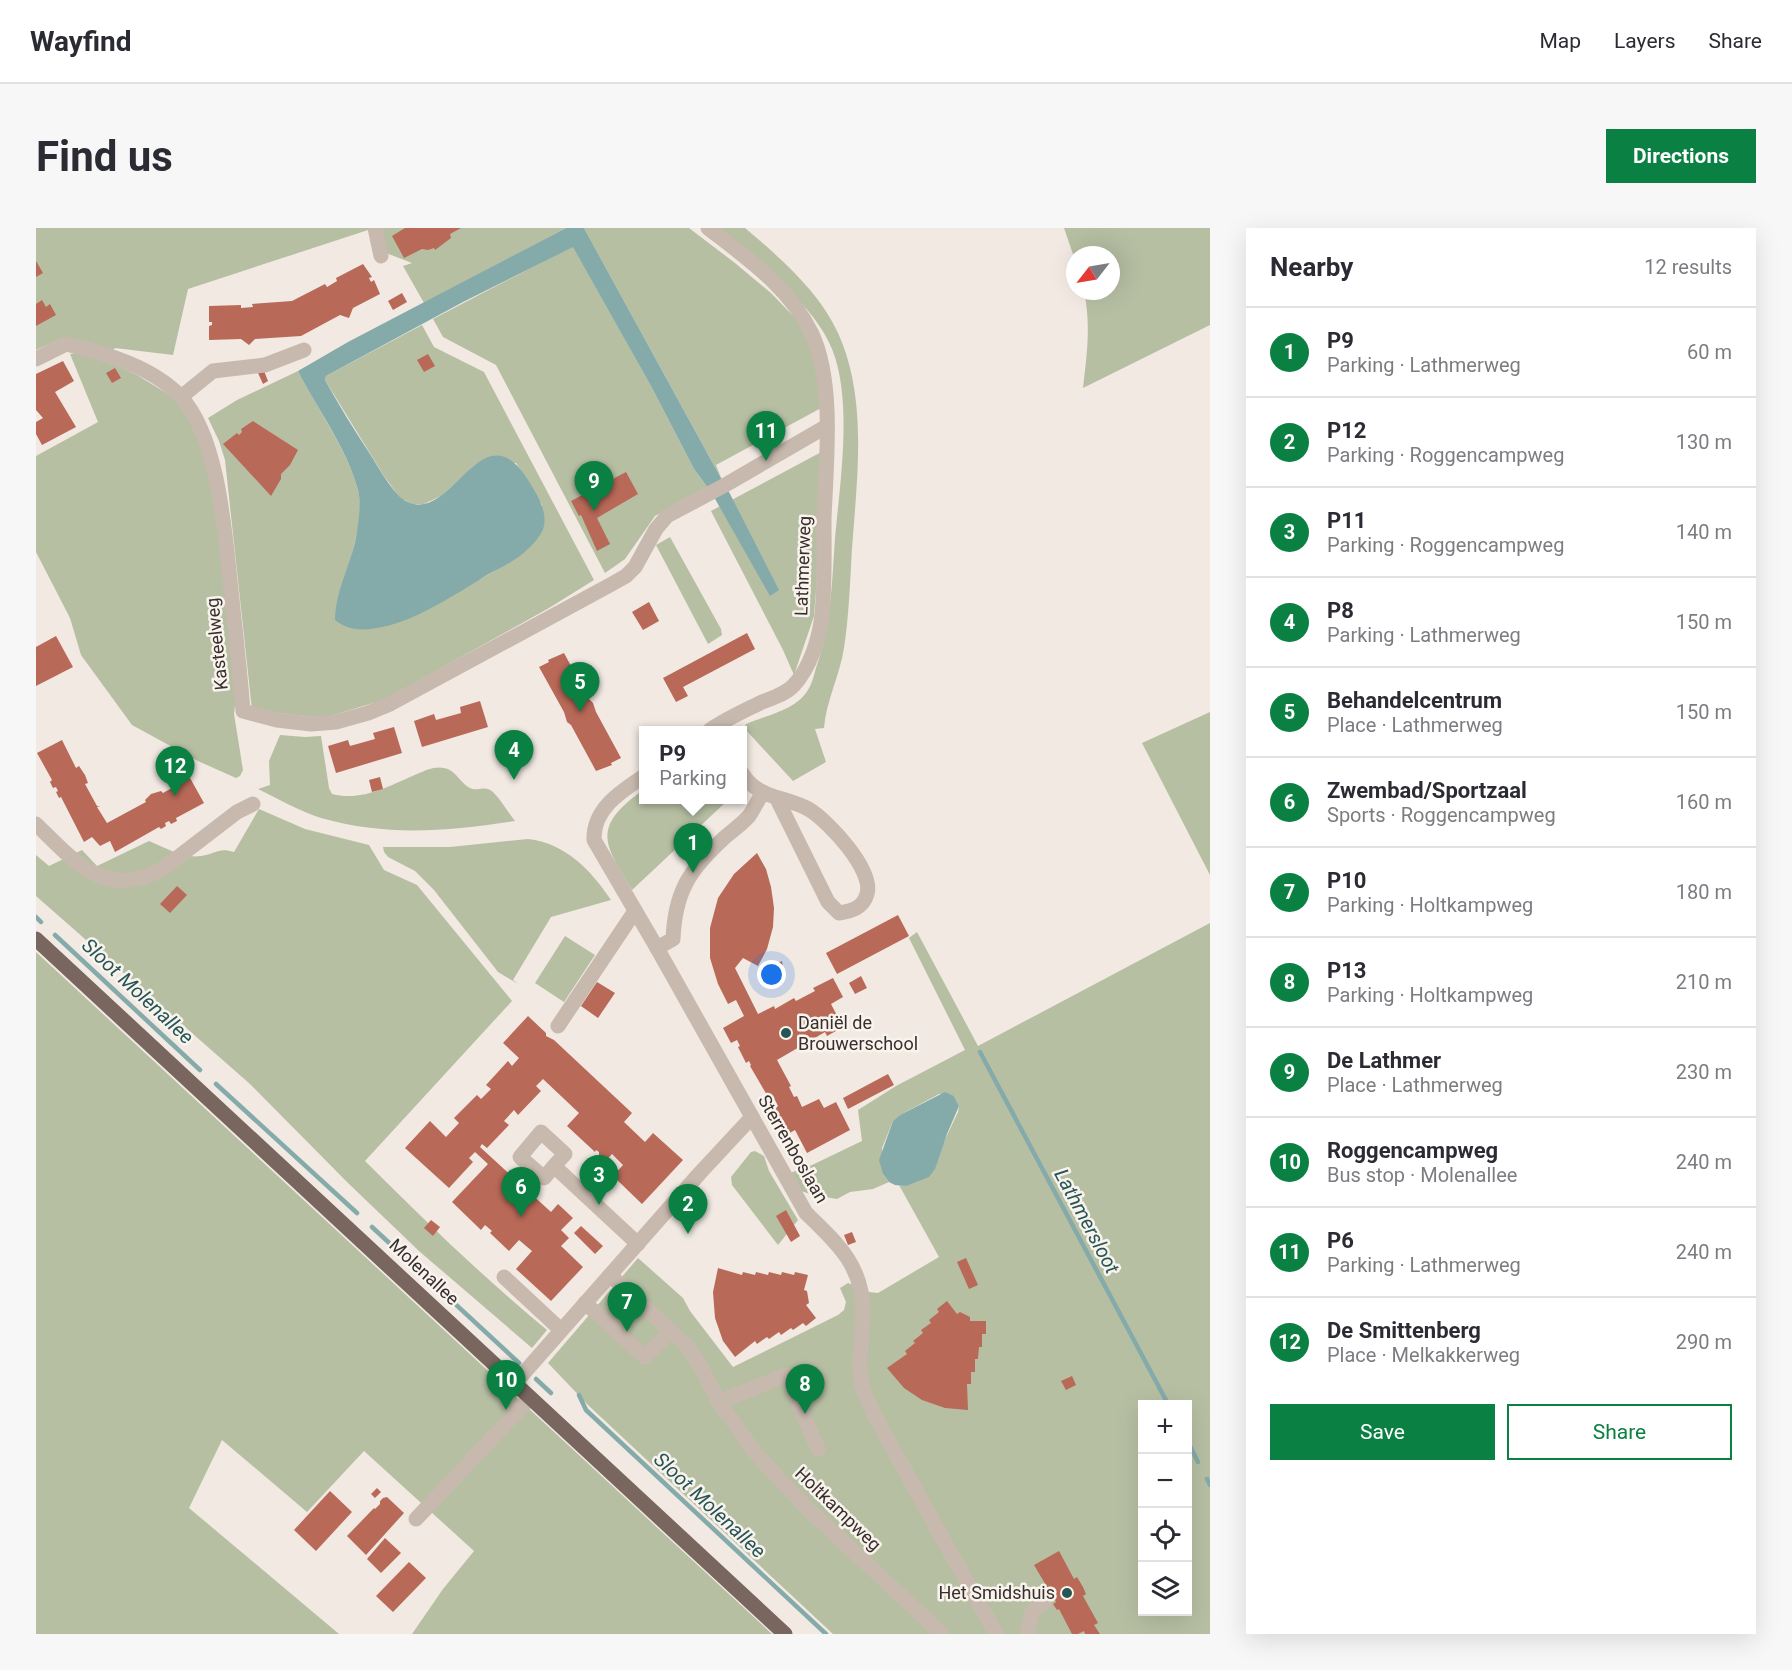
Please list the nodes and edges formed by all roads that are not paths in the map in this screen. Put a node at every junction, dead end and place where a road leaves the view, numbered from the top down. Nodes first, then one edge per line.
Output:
1 (375, 228) edge
2 (708, 228) edge
3 (381, 256) dead end
4 (304, 350) dead end
5 (36, 359) edge
6 (181, 397) junction
7 (827, 426) junction
8 (719, 726) edge
9 (747, 778) edge
10 (639, 780) edge
11 (763, 792) junction
12 (777, 799) junction
13 (253, 804) dead end
14 (36, 824) edge
15 (636, 911) junction
16 (36, 939) edge
17 (657, 948) junction
18 (558, 1026) dead end
19 (752, 1117) junction
20 (554, 1166) dead end
21 (638, 1244) junction
22 (610, 1275) junction
23 (504, 1277) dead end
24 (585, 1303) junction
25 (561, 1330) junction
26 (671, 1331) junction
27 (515, 1383) junction
28 (530, 1398) junction
29 (719, 1402) junction
30 (818, 1449) dead end
31 (416, 1519) dead end
32 (1044, 1602) dead end
33 (785, 1634) edge
34 (942, 1634) edge
35 (996, 1634) edge
36 (1027, 1634) edge

1 - 3 street
2 - 7 street, Lathmerweg
4 - 6 street
5 - 6 street, Kasteelweg
6 - 7 street, Kasteelweg
7 - 8 street, Lathmerweg
9 - 11 street
10 - 15 street, Sterrenboslaan
11 - 12 street
11 - 17 street
12 - 12 street
13 - 14 street
15 - 17 street, Sterrenboslaan
15 - 18 street
16 - 27 main road, Molenallee
17 - 19 street, Sterrenboslaan
19 - 21 street
19 - 35 street, Sterrenboslaan
20 - 21 street
21 - 22 street
22 - 24 street
22 - 26 street, Holtkampweg
23 - 25 street
24 - 25 street
24 - 26 street
25 - 27 street
26 - 29 street, Holtkampweg
27 - 28 main road, Molenallee
28 - 31 street
28 - 33 main road, Molenallee
29 - 30 street, Holtkampweg
29 - 34 street, Holtkampweg
32 - 36 street

